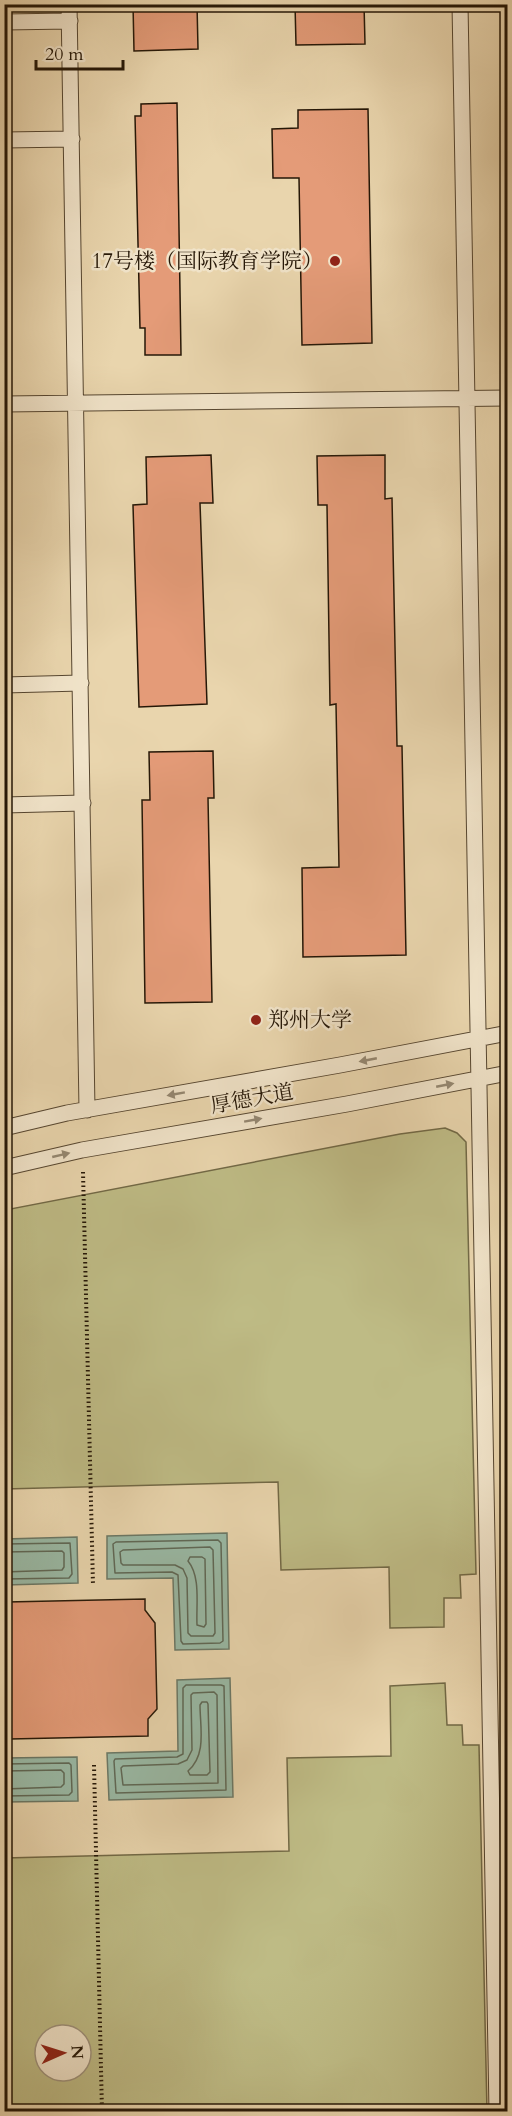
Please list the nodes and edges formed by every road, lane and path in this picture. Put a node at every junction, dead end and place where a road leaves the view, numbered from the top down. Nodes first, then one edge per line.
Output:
1 (69, 4) edge
2 (460, 4) edge
3 (70, 21) junction
4 (4, 22) edge
5 (72, 139) junction
6 (4, 140) edge
7 (507, 398) edge
8 (467, 399) junction
9 (76, 403) junction
10 (4, 404) edge
11 (81, 683) junction
12 (4, 685) edge
13 (83, 803) junction
14 (4, 805) edge
15 (507, 1033) edge
16 (478, 1039) junction
17 (507, 1073) edge
18 (479, 1079) junction
19 (87, 1110) junction
20 (4, 1128) edge
21 (82, 1150) junction
22 (4, 1168) edge
23 (93, 1585) dead end
24 (94, 1765) dead end
25 (102, 2112) edge
26 (497, 2112) edge

1 - 3 lane
2 - 8 lane
3 - 4 lane
3 - 5 lane
5 - 6 lane
5 - 9 lane
7 - 8 lane
8 - 9 lane
8 - 16 lane
9 - 10 lane
9 - 11 lane
11 - 12 lane
11 - 13 lane
13 - 14 lane
13 - 19 lane
15 - 16 lane, 厚德大道
16 - 18 lane
16 -> 19 lane, 厚德大道
17 - 18 lane, 厚德大道
21 -> 18 lane, 厚德大道
18 - 26 lane
19 - 20 lane, 厚德大道
22 -> 21 lane, 厚德大道
21 - 23 path
24 - 25 path

